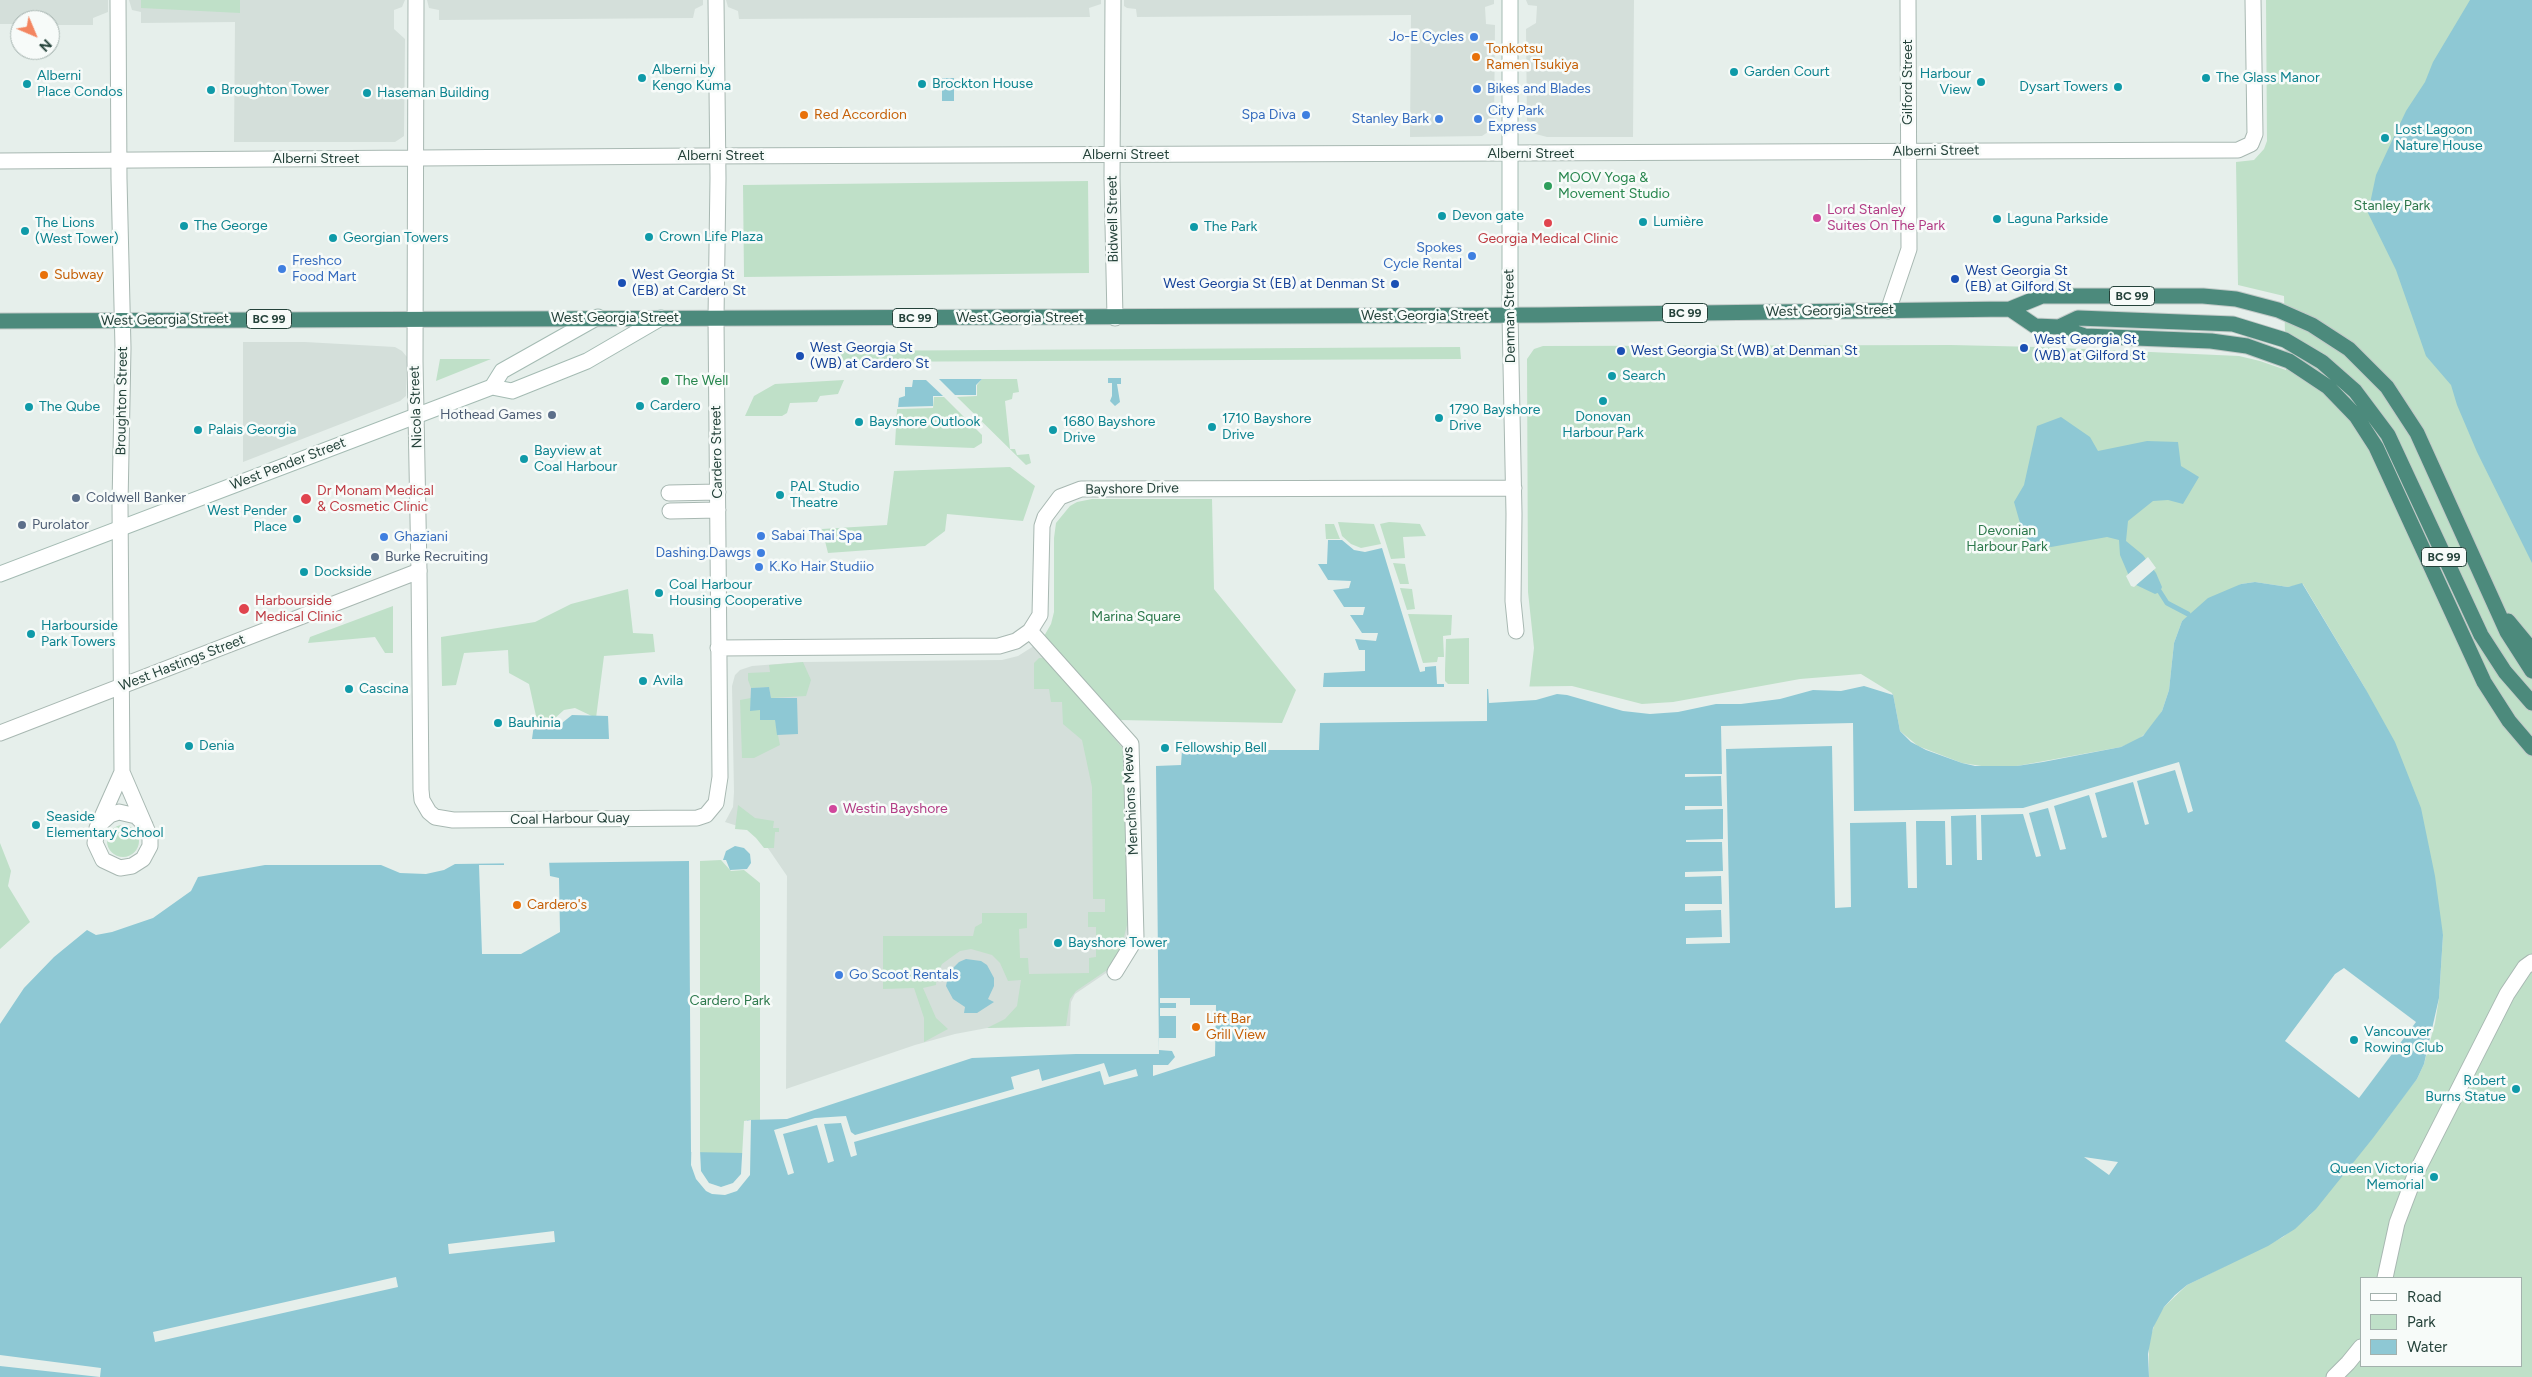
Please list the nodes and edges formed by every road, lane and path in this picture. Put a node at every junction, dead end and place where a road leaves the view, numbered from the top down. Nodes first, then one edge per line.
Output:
1 (118, 0) edge
2 (416, 0) edge
3 (716, 0) edge
4 (1113, 0) edge
5 (1510, 0) edge
6 (1908, 0) edge
7 (2253, 0) edge
8 (1908, 151) junction
9 (1511, 153) junction
10 (1112, 155) junction
11 (717, 156) junction
12 (416, 159) junction
13 (118, 160) junction
14 (0, 161) edge
15 (2010, 309) junction
16 (1888, 311) junction
17 (1510, 315) junction
18 (598, 317) junction
19 (416, 318) junction
20 (661, 318) junction
21 (716, 318) junction
22 (1115, 318) junction
23 (122, 320) junction
24 (0, 321) edge
25 (2059, 327) junction
26 (492, 387) junction
27 (416, 415) junction
28 (1514, 488) junction
29 (718, 492) junction
30 (669, 493) dead end
31 (718, 510) junction
32 (670, 511) dead end
33 (120, 528) junction
34 (419, 571) junction
35 (0, 574) edge
36 (2493, 602) junction
37 (1030, 631) junction
38 (1516, 631) dead end
39 (718, 648) junction
40 (2532, 650) edge
41 (2532, 671) edge
42 (122, 686) junction
43 (2532, 703) edge
44 (0, 734) edge
45 (2532, 748) edge
46 (122, 772) junction
47 (429, 812) joint
48 (710, 812) joint
49 (97, 828) junction
50 (148, 829) junction
51 (2532, 962) edge
52 (1115, 972) dead end
53 (2385, 1277) edge
54 (2360, 1348) edge
55 (2334, 1377) edge

1 - 13 street, Broughton Street
2 - 12 street, Nicola Street
3 - 11 street, Cardero Street
4 - 10 street, Bidwell Street
5 - 9 street, Denman Street
6 - 8 street, Gilford Street
7 - 8 street, Alberni Street
8 - 9 street, Alberni Street
8 - 16 street, Gilford Street
9 - 10 street, Alberni Street
9 - 17 street, Denman Street
10 - 11 street, Alberni Street
10 - 22 street, Bidwell Street
11 - 12 street, Alberni Street
11 - 21 street, Cardero Street
12 - 13 street, Alberni Street
12 - 19 street, Nicola Street
13 - 14 street, Alberni Street
13 - 23 street, Broughton Street
15 - 16 highway, West Georgia Street / BC 99
15 - 25 highway, BC 99
15 - 36 highway, West Georgia Street / BC 99
16 - 17 highway, West Georgia Street / BC 99
17 - 22 highway, West Georgia Street / BC 99
17 - 28 street, Denman Street
18 - 19 highway, West Georgia Street / BC 99
18 - 20 highway, West Georgia Street / BC 99
18 - 26 street
19 - 23 highway, West Georgia Street / BC 99
19 - 27 street, Nicola Street
20 - 21 highway, West Georgia Street / BC 99
20 - 26 street, West Pender Street
21 - 22 highway, West Georgia Street / BC 99
21 - 29 street, Cardero Street
23 - 24 highway, West Georgia Street / BC 99
23 - 33 street, Broughton Street
25 - 43 highway, BC 99
25 - 45 highway
26 - 27 street, West Pender Street
27 - 33 street, West Pender Street
27 - 34 street, Nicola Street
28 - 37 street, Bayshore Drive
28 - 38 street, Denman Street
29 - 30 street
29 - 31 street, Cardero Street
31 - 32 street
31 - 39 street, Cardero Street
33 - 35 street, West Pender Street
33 - 42 street, Broughton Street
34 - 42 street, West Hastings Street
34 - 47 street, Nicola Street
36 - 40 highway
36 - 41 highway, BC 99
37 - 39 street
37 - 52 street, Menchions Mews
39 - 48 street, Cardero Street
42 - 44 street, West Hastings Street
42 - 46 street, Broughton Street
46 - 49 street, Broughton Street
46 - 50 street, Broughton Street
47 - 48 street, Coal Harbour Quay
49 - 50 street
49 - 50 street, Broughton Street
51 - 53 street
54 - 55 street

